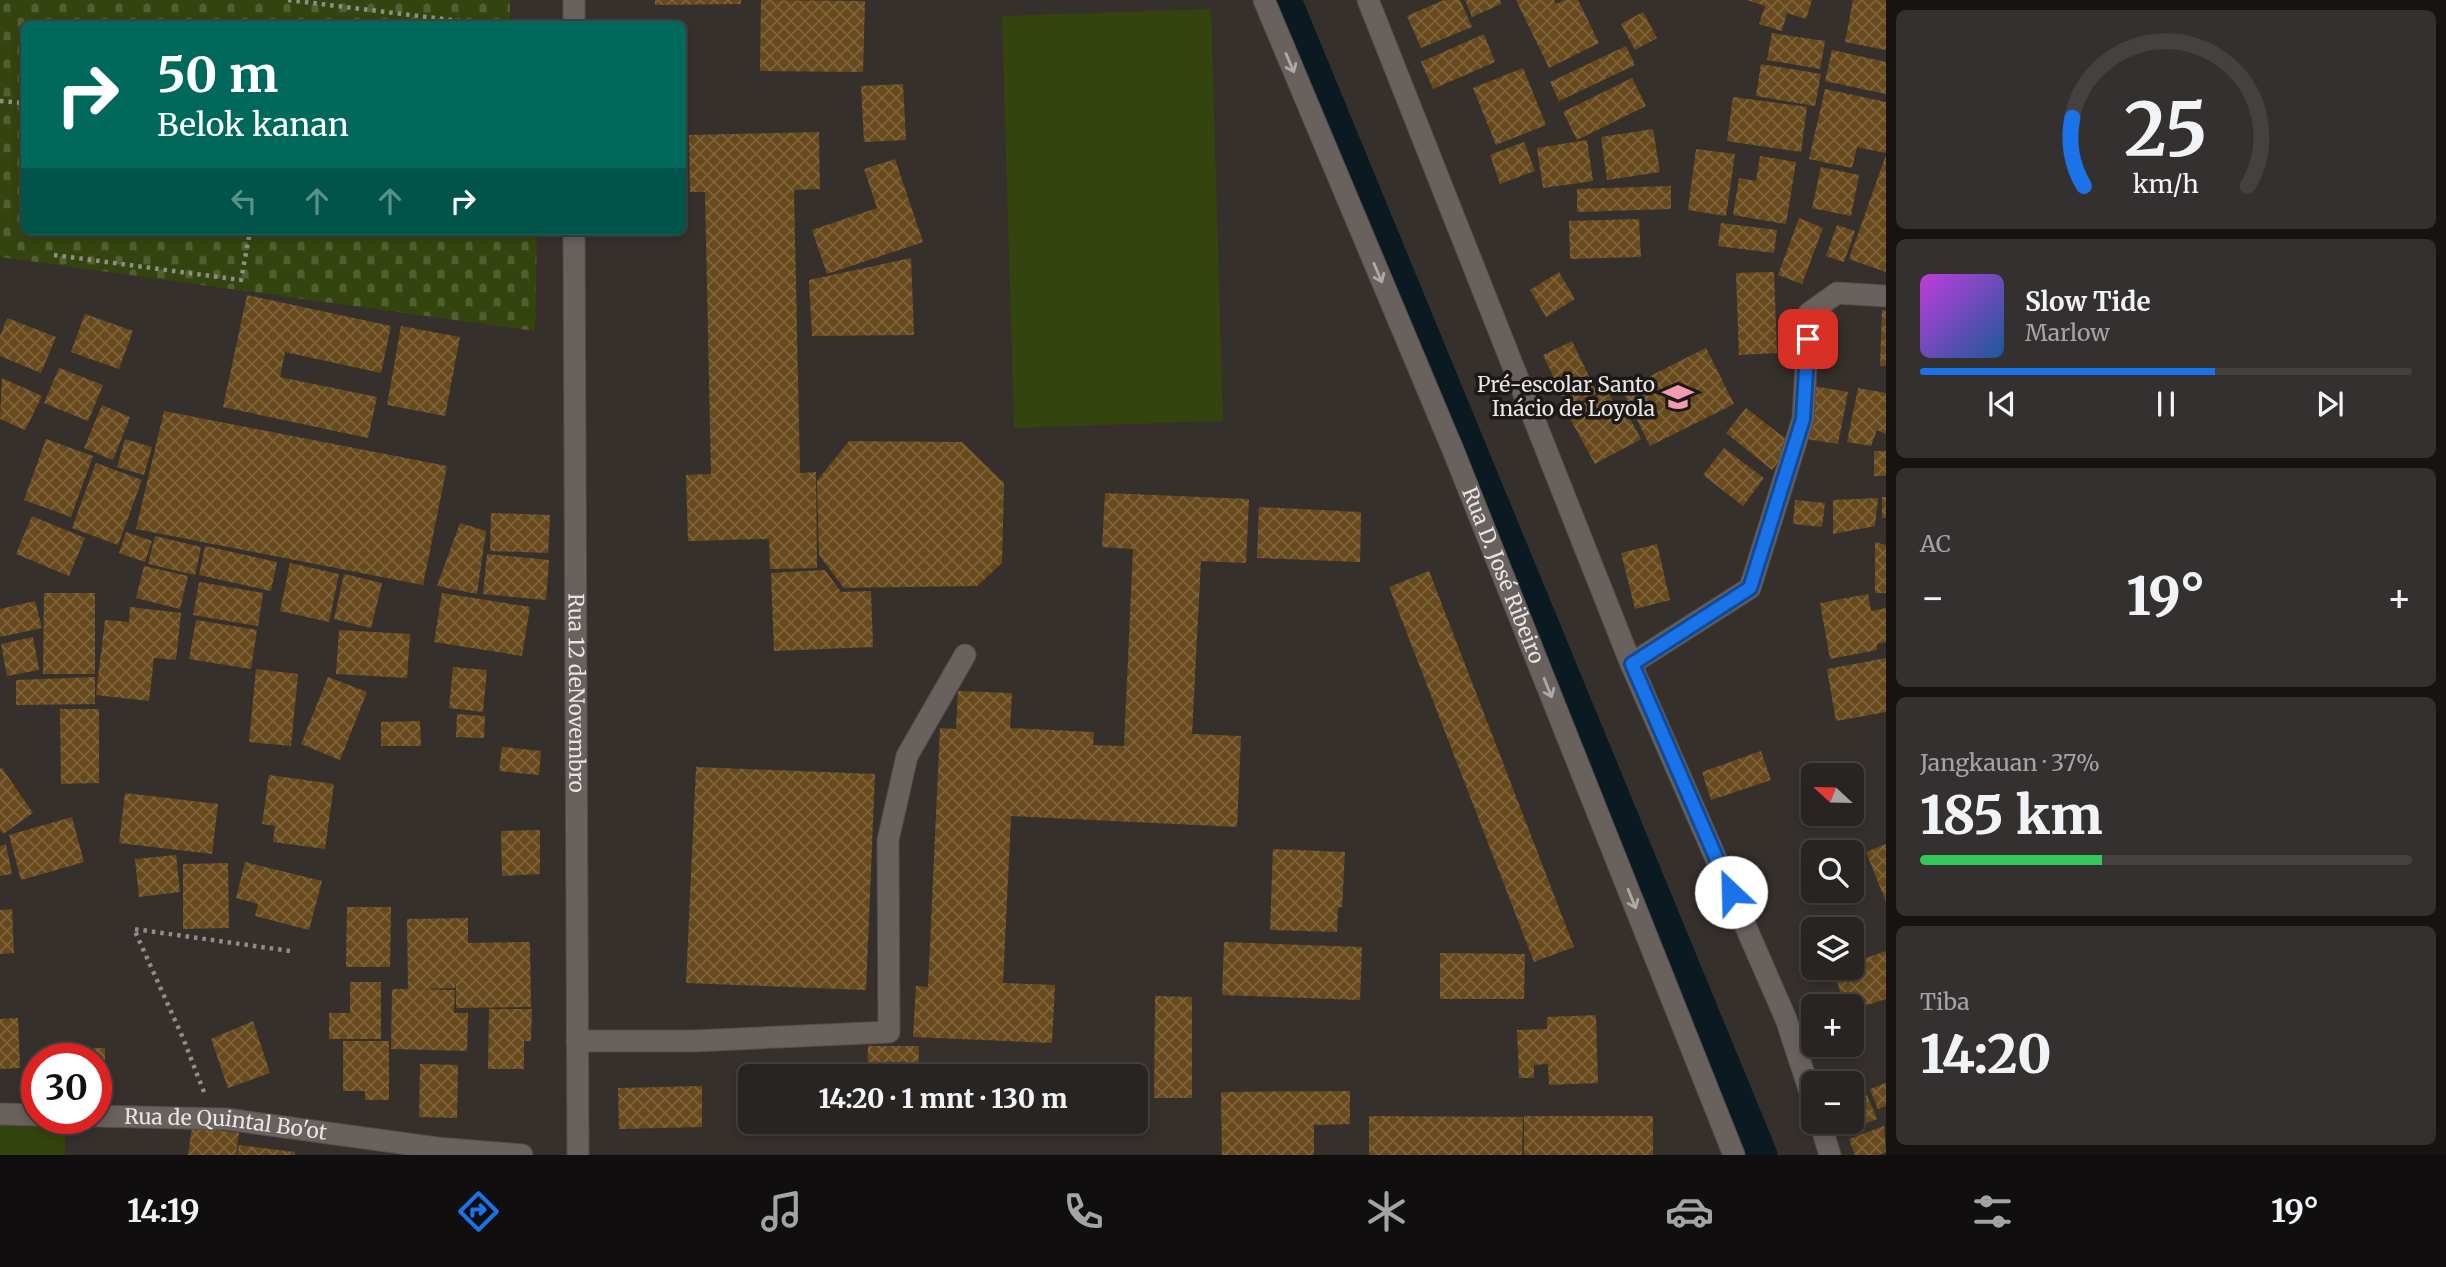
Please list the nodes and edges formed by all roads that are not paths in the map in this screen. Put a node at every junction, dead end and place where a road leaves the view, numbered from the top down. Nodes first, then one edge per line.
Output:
1 (575, 0) edge
2 (1264, 0) edge
3 (1368, 0) edge
4 (574, 21) edge
5 (575, 235) edge
6 (1886, 296) edge
7 (965, 655) dead end
8 (1632, 664) junction
9 (577, 1041) junction
10 (1803, 1071) edge
11 (0, 1114) edge
12 (21, 1115) edge
13 (112, 1116) edge
14 (1824, 1134) edge
15 (522, 1155) edge
16 (578, 1155) edge
17 (1734, 1155) edge
18 (1830, 1155) edge

1 - 4 street
2 -> 17 street, Rua D. José Ribeiro
3 - 8 street
5 - 9 street, Rua 12 deNovembro
6 - 8 street
7 - 9 street
8 - 10 street
9 - 16 street, Rua 12 deNovembro
11 - 12 street
13 - 15 street, Rua de Quintal Bo'ot
14 - 18 street

